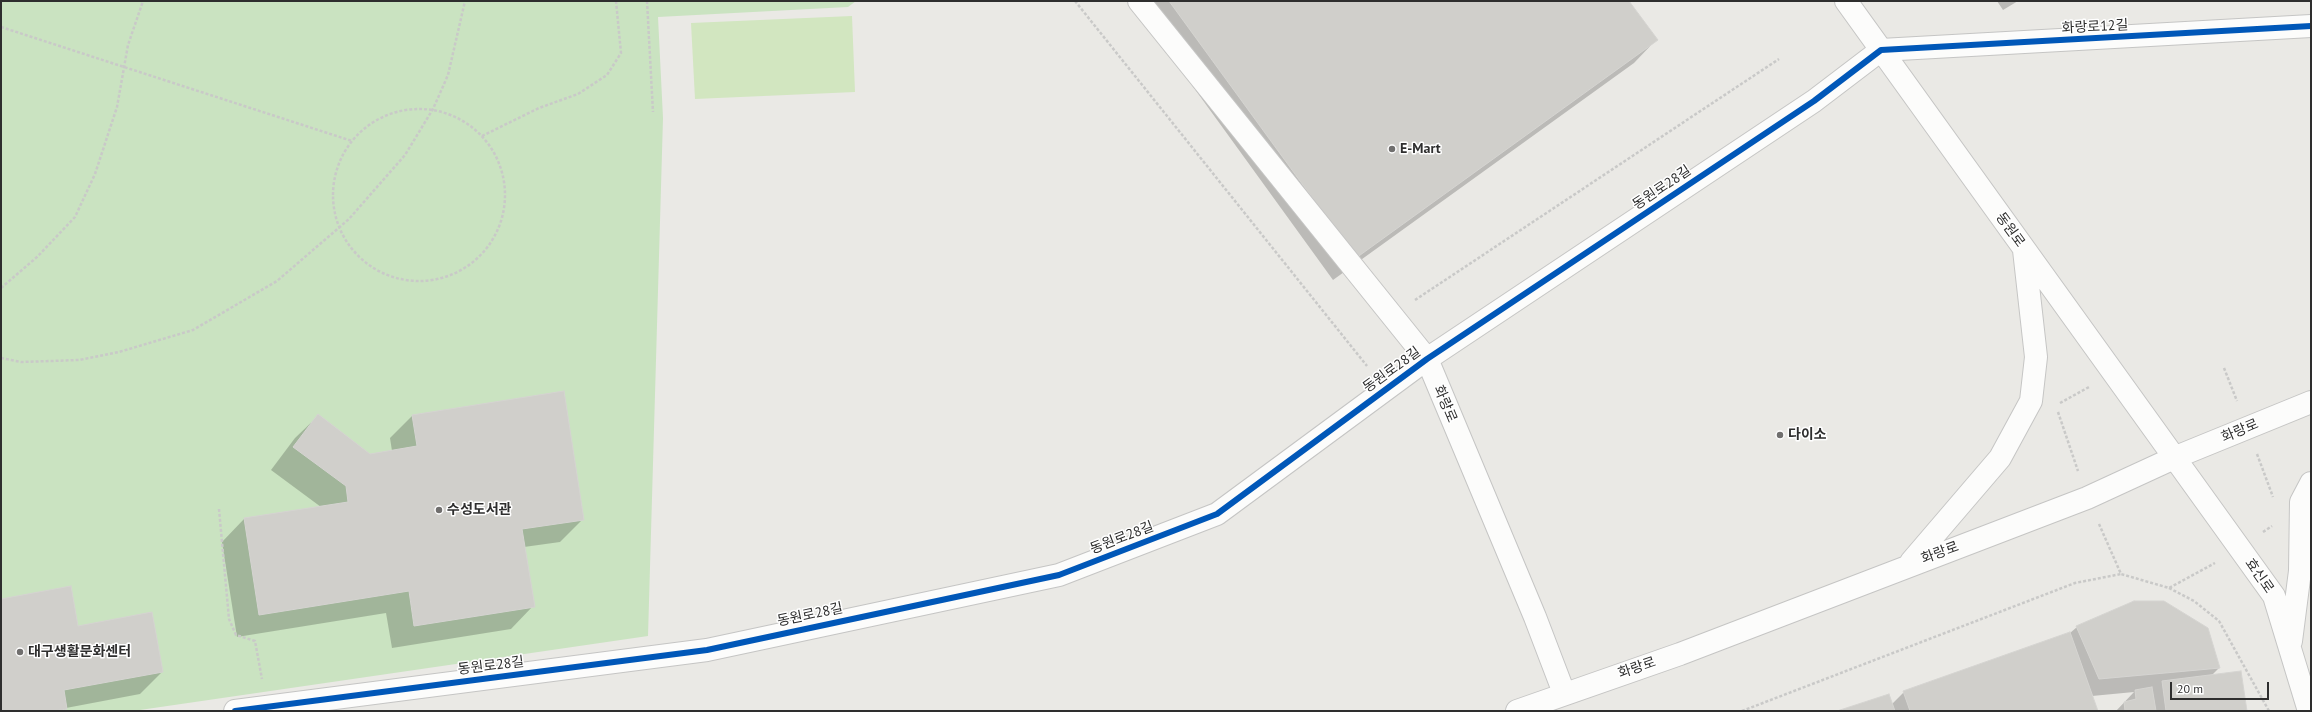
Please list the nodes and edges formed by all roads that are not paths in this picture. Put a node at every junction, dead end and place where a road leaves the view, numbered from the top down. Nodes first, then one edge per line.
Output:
1 (1139, 1) edge
2 (1846, 1) edge
3 (2311, 26) edge
4 (1881, 50) junction
5 (2024, 249) junction
6 (1427, 359) junction
7 (2311, 402) edge
8 (2176, 457) junction
9 (2311, 483) edge
10 (1909, 564) junction
11 (2290, 648) junction
12 (1564, 693) junction
13 (236, 711) edge
14 (1517, 711) edge
15 (2309, 711) edge

1 - 6 street, 화랑로
2 - 4 street, 동원로
3 - 4 street, 화랑로12길
4 - 5 street, 동원로
4 - 6 street, 동원로28길
5 - 8 street, 동원로
5 - 10 street
6 - 12 street, 화랑로
6 - 13 street, 동원로28길
7 - 8 street, 화랑로
8 - 10 street, 화랑로
8 - 11 street, 효신로
9 - 11 street
10 - 12 street, 화랑로
11 - 15 street, 효신로
12 - 14 street, 화랑로

